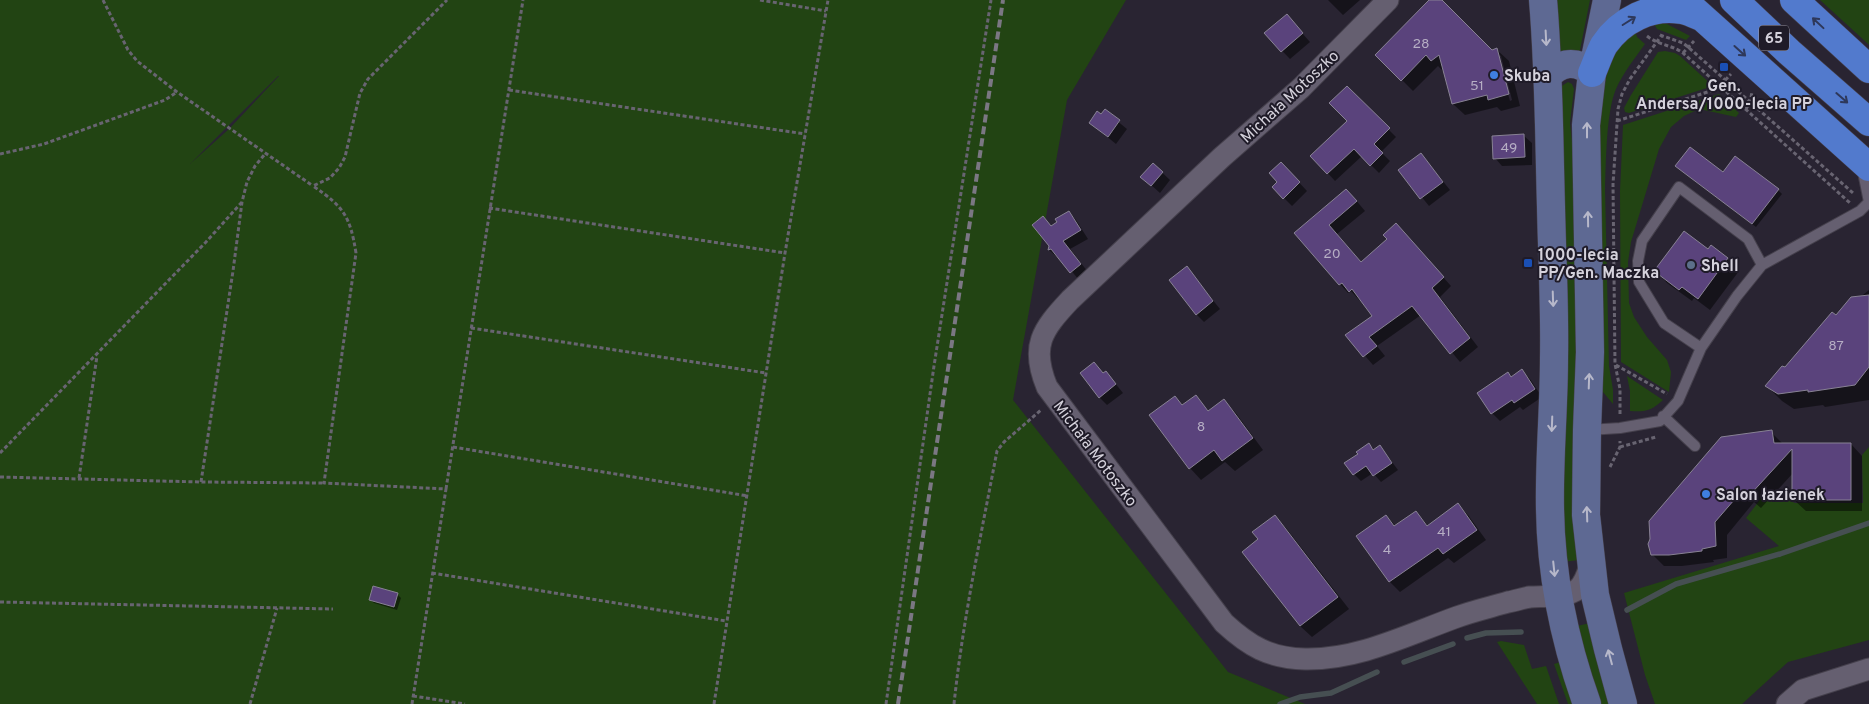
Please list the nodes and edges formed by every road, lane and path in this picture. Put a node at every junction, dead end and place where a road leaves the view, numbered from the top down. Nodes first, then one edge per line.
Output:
1 (103, 0) edge
2 (448, 0) edge
3 (523, 0) edge
4 (760, 0) edge
5 (828, 0) edge
6 (991, 0) edge
7 (1388, 0) edge
8 (1543, 0) edge
9 (1607, 0) edge
10 (1683, 0) edge
11 (1734, 0) edge
12 (1794, 0) edge
13 (826, 11) junction
14 (1647, 12) junction
15 (1699, 29) junction
16 (1661, 36) junction
17 (1657, 43) junction
18 (1688, 47) junction
19 (1682, 53) junction
20 (1869, 69) edge
21 (1592, 74) junction
22 (1731, 74) dead end
23 (1547, 77) junction
24 (1725, 80) junction
25 (1720, 86) junction
26 (509, 90) junction
27 (177, 92) junction
28 (1752, 92) dead end
29 (1750, 102) junction
30 (1746, 109) junction
31 (1617, 121) junction
32 (1869, 122) edge
33 (806, 134) junction
34 (0, 154) edge
35 (265, 154) junction
36 (1864, 163) edge
37 (313, 186) junction
38 (242, 202) junction
39 (1866, 205) edge
40 (489, 208) junction
41 (785, 254) junction
42 (1762, 266) junction
43 (471, 328) junction
44 (1701, 348) junction
45 (97, 355) junction
46 (1615, 364) junction
47 (766, 373) junction
48 (1056, 398) junction
49 (1678, 401) junction
50 (1663, 416) junction
51 (1620, 428) junction
52 (1587, 430) junction
53 (1695, 446) dead end
54 (453, 447) junction
55 (0, 453) edge
56 (1606, 474) dead end
57 (0, 477) edge
58 (79, 479) junction
59 (201, 482) junction
60 (324, 483) junction
61 (446, 489) junction
62 (748, 496) junction
63 (1591, 562) junction
64 (432, 572) junction
65 (1557, 595) junction
66 (0, 602) edge
67 (277, 608) junction
68 (333, 608) dead end
69 (726, 621) junction
70 (1869, 669) edge
71 (413, 696) junction
72 (250, 704) edge
73 (412, 704) edge
74 (465, 704) edge
75 (714, 704) edge
76 (886, 704) edge
77 (954, 704) edge
78 (1587, 704) edge
79 (1623, 704) edge
80 (1787, 704) edge

1 - 27 path
2 - 37 path
3 - 26 path
4 - 13 path
5 - 13 path
6 - 76 path
7 - 48 street, Michała Motoszko
8 -> 23 main road
9 - 21 main road
10 - 15 highway
11 -> 32 highway, 65
20 -> 12 highway, 65
13 - 33 path
14 - 15 highway
14 - 16 path
21 -> 14 highway
15 - 18 path
15 -> 36 highway
16 - 17 path
16 - 18 path
17 - 19 path
17 - 31 path
18 - 19 path
18 - 24 path
19 - 25 path
21 - 23 main road
52 -> 21 main road
22 - 24 path
23 -> 65 main road
24 - 25 path
24 - 29 path
25 - 30 path
25 - 31 path
26 - 33 path
26 - 40 path
27 - 34 path
27 - 35 path
28 - 29 path
29 - 30 path
29 - 39 path
30 - 39 path
31 - 46 path
33 - 41 path
35 - 37 path
35 - 38 path
36 - 39 lane
37 - 60 path
38 - 45 path
38 - 59 path
39 - 42 lane
40 - 41 path
40 - 43 path
41 - 47 path
42 - 44 lane
42 - 44 lane
43 - 47 path
43 - 54 path
44 - 49 lane
45 - 55 path
45 - 58 path
46 - 49 path
46 - 51 path
47 - 62 path
48 - 65 street, Michała Motoszko
48 - 77 path
49 - 50 lane
50 - 51 lane
50 - 53 lane
51 - 52 lane
51 - 56 path
63 -> 52 main road
54 - 61 path
54 - 62 path
57 - 58 path
58 - 59 path
59 - 60 path
60 - 61 path
61 - 64 path
62 - 69 path
63 - 65 street, Michała Motoszko
79 -> 63 main road
64 - 69 path
64 - 71 path
65 - 78 main road
66 - 67 path
67 - 68 path
67 - 72 path
69 - 75 path
70 - 80 street
71 - 73 path
71 - 74 path

